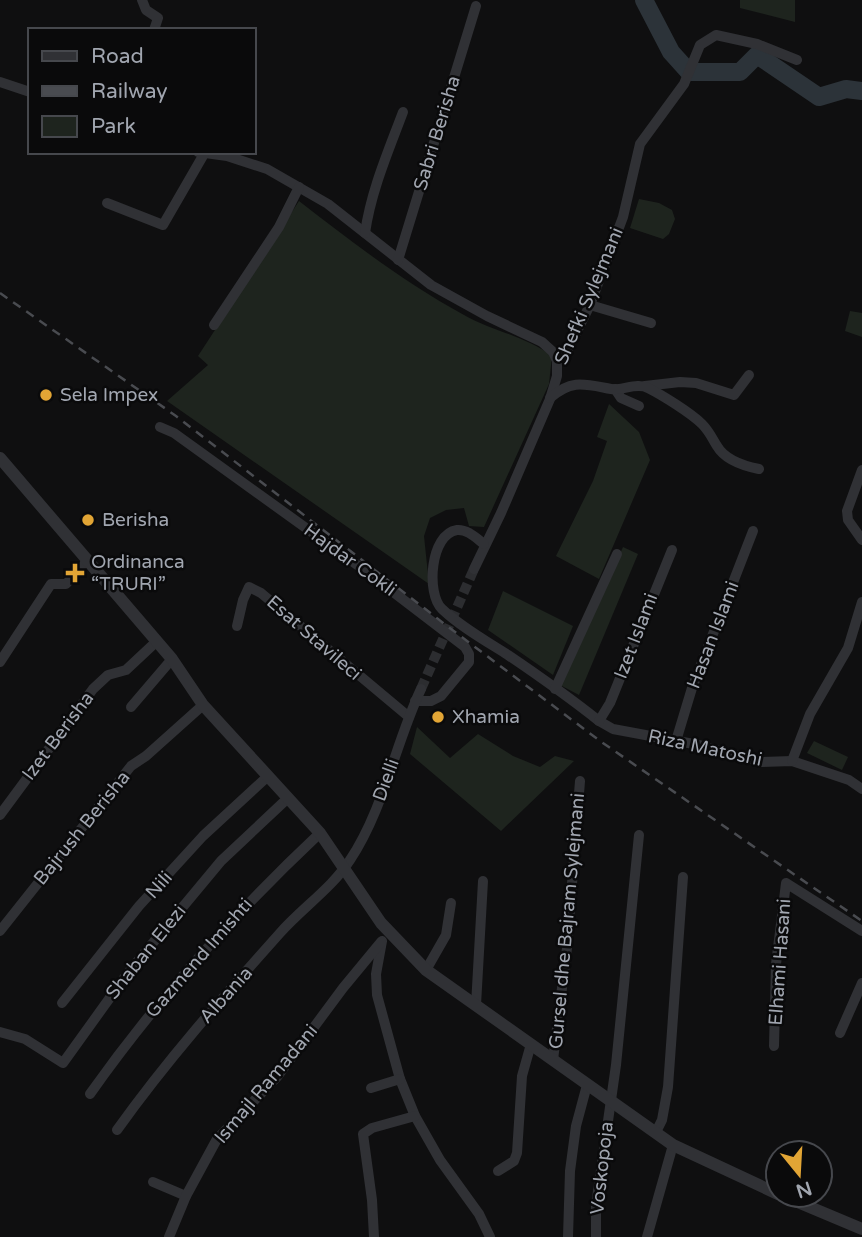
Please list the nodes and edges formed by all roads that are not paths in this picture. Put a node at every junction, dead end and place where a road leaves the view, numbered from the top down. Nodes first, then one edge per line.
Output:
1 (142, 0) edge
2 (476, 6) dead end
3 (156, 28) edge
4 (797, 60) dead end
5 (0, 82) edge
6 (28, 91) edge
7 (403, 112) dead end
8 (200, 154) edge
9 (209, 154) edge
10 (299, 187) junction
11 (107, 203) dead end
12 (365, 233) junction
13 (398, 260) junction
14 (590, 305) junction
15 (651, 323) dead end
16 (214, 325) dead end
17 (556, 361) junction
18 (749, 375) dead end
19 (557, 376) junction
20 (576, 384) junction
21 (645, 386) junction
22 (615, 389) junction
23 (550, 399) junction
24 (639, 406) dead end
25 (160, 427) dead end
26 (0, 458) edge
27 (759, 469) dead end
28 (862, 470) edge
29 (753, 531) dead end
30 (862, 540) edge
31 (484, 544) junction
32 (672, 550) dead end
33 (617, 554) dead end
34 (87, 561) junction
35 (474, 569) tunnel mouth
36 (862, 602) edge
37 (237, 626) dead end
38 (157, 642) junction
39 (172, 659) junction
40 (0, 662) edge
41 (421, 689) tunnel mouth
42 (555, 689) junction
43 (415, 701) junction
44 (203, 705) junction
45 (131, 707) dead end
46 (409, 717) junction
47 (599, 721) junction
48 (676, 741) junction
49 (792, 761) junction
50 (267, 777) junction
51 (580, 781) dead end
52 (862, 789) edge
53 (288, 798) junction
54 (0, 815) edge
55 (320, 833) junction
56 (639, 835) dead end
57 (345, 869) junction
58 (683, 877) dead end
59 (483, 881) dead end
60 (451, 903) dead end
61 (862, 931) edge
62 (0, 932) edge
63 (385, 936) junction
64 (426, 970) junction
65 (862, 983) edge
66 (62, 1003) dead end
67 (476, 1005) junction
68 (0, 1032) edge
69 (840, 1033) dead end
70 (531, 1044) junction
71 (774, 1046) dead end
72 (553, 1060) junction
73 (400, 1079) junction
74 (587, 1084) junction
75 (371, 1088) dead end
76 (90, 1094) dead end
77 (610, 1099) junction
78 (415, 1116) junction
79 (117, 1130) dead end
80 (656, 1132) junction
81 (673, 1145) junction
82 (498, 1171) dead end
83 (153, 1182) dead end
84 (764, 1187) edge
85 (186, 1196) junction
86 (815, 1209) edge
87 (862, 1229) edge
88 (169, 1237) edge
89 (374, 1237) edge
90 (490, 1237) edge
91 (568, 1237) edge
92 (596, 1237) edge
93 (648, 1237) edge

1 - 3 street
2 - 13 street, Sabri Berisha
4 - 14 street, Shefki Sylejmani
5 - 6 street
7 - 12 street, Sabri Berisha
8 - 11 street
9 - 10 street
10 - 12 street
10 - 16 street
12 - 13 street
13 - 17 street
14 - 15 street
14 - 17 street, Shefki Sylejmani
17 - 19 street, Shefki Sylejmani
18 - 21 street
19 - 20 street
19 - 23 street, Shefki Sylejmani
20 - 22 street
20 - 23 street
21 - 22 street
21 - 27 street
22 - 24 street
23 - 31 street, Shefki Sylejmani
25 - 43 street, Hajdar Cokli
26 - 34 street, Gursel dhe Bajram Sylejmani
28 - 30 street
29 - 48 street, Hasan Islami
31 - 35 street, Shefki Sylejmani
31 - 42 street, Riza Matoshi
32 - 47 street, Izet Islami
33 - 42 street
34 - 38 street, Gursel dhe Bajram Sylejmani
34 - 40 street
36 - 49 street
37 - 46 street, Esat Stavileci
38 - 39 street, Gursel dhe Bajram Sylejmani
38 - 54 street, Izet Berisha
39 - 44 street, Gursel dhe Bajram Sylejmani
39 - 45 street
41 - 43 street, Dielli
42 - 47 street, Riza Matoshi
43 - 46 street, Dielli
44 - 50 street, Gursel dhe Bajram Sylejmani
44 - 62 street, Bajrush Berisha
46 - 57 street, Dielli
47 - 48 street, Riza Matoshi
48 - 49 street, Riza Matoshi
49 - 52 street, Riza Matoshi
50 - 53 street, Gursel dhe Bajram Sylejmani
50 - 66 street, Nili
51 - 72 street, Gursel dhe Bajram Sylejmani
53 - 55 street, Gursel dhe Bajram Sylejmani
53 - 68 street, Shaban Elezi
55 - 57 street, Gursel dhe Bajram Sylejmani
55 - 76 street, Gazmend Imishti
56 - 77 street
57 - 63 street, Gursel dhe Bajram Sylejmani
57 - 79 street, Albania
58 - 80 street
59 - 67 street
60 - 64 street
61 - 71 street, Elhami Hasani
63 - 64 street, Gursel dhe Bajram Sylejmani
63 - 73 street
63 - 85 street, Ismajl Ramadani
64 - 67 street, Gursel dhe Bajram Sylejmani
65 - 69 street
67 - 70 street, Gursel dhe Bajram Sylejmani
70 - 72 street, Gursel dhe Bajram Sylejmani
70 - 82 street
72 - 74 street, Gursel dhe Bajram Sylejmani
73 - 75 street
73 - 78 street
74 - 77 street, Gursel dhe Bajram Sylejmani
74 - 91 street
77 - 80 street, Gursel dhe Bajram Sylejmani
77 - 92 street, Voskopoja
78 - 89 street
78 - 90 street
80 - 81 street, Gursel dhe Bajram Sylejmani
81 - 84 street, Gursel dhe Bajram Sylejmani
81 - 93 street
83 - 85 street
85 - 88 street, Ismajl Ramadani
86 - 87 street, Gursel dhe Bajram Sylejmani

